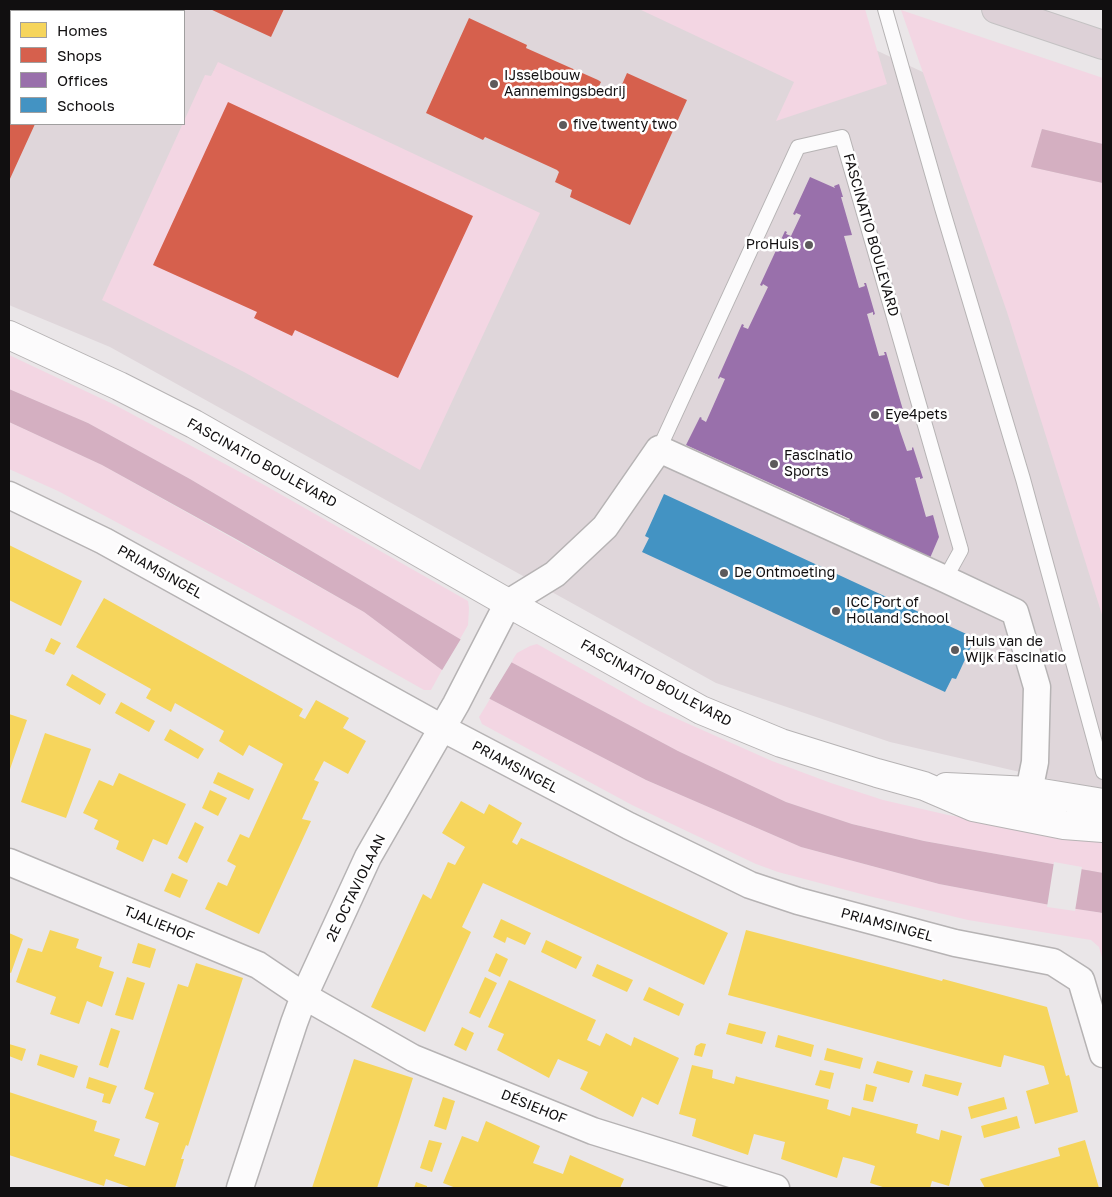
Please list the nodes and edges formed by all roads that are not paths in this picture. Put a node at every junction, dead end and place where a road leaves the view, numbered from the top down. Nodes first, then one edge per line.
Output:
1 (885, 9) edge
2 (996, 9) edge
3 (1103, 45) edge
4 (9, 335) edge
5 (659, 449) junction
6 (9, 495) edge
7 (945, 579) junction
8 (508, 604) junction
9 (442, 728) junction
10 (1103, 772) edge
11 (924, 786) junction
12 (1030, 791) junction
13 (1103, 803) edge
14 (1024, 818) junction
15 (1103, 828) edge
16 (9, 862) edge
17 (304, 996) junction
18 (1103, 1054) edge
19 (240, 1188) edge
20 (776, 1188) edge

1 - 10 lane
2 - 3 highway
4 - 8 street, FASCINATIO BOULEVARD
5 - 7 street
5 - 7 lane, FASCINATIO BOULEVARD
5 - 8 street, FASCINATIO BOULEVARD
6 - 9 street, PRIAMSINGEL
7 - 12 street
8 - 9 street, 2E OCTAVIOLAAN
8 - 11 street, FASCINATIO BOULEVARD
9 - 17 street, 2E OCTAVIOLAAN
9 - 18 street, PRIAMSINGEL
11 - 12 street, FASCINATIO BOULEVARD
11 - 14 street, FASCINATIO BOULEVARD
12 - 13 street, FASCINATIO BOULEVARD
12 - 14 street
14 - 15 street, FASCINATIO BOULEVARD
16 - 17 street, TJALIEHOF
17 - 19 street, 2E OCTAVIOLAAN
17 - 20 street, DÉSIEHOF

